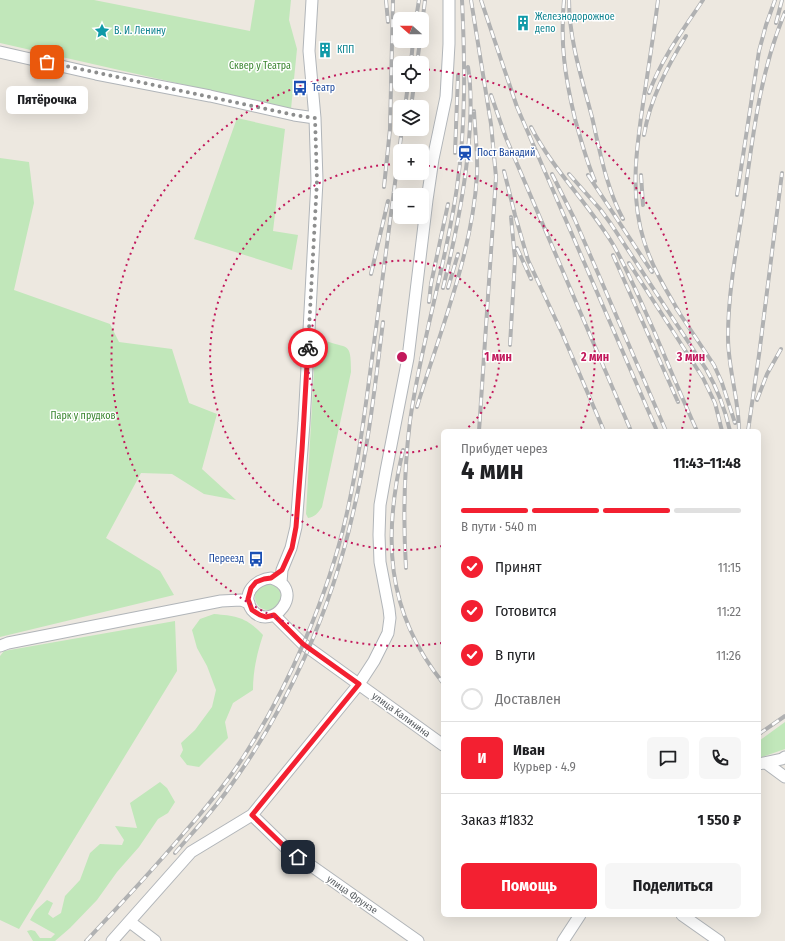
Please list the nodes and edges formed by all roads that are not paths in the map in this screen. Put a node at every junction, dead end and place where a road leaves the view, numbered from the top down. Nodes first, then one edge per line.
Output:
1 (312, 0) edge
2 (449, 0) edge
3 (0, 52) edge
4 (315, 118) junction
5 (276, 580) junction
6 (246, 599) junction
7 (278, 616) junction
8 (0, 646) edge
9 (359, 684) junction
10 (441, 744) edge
11 (785, 757) edge
12 (762, 764) edge
13 (785, 777) edge
14 (252, 815) junction
15 (579, 917) edge
16 (685, 917) edge
17 (130, 922) junction
18 (112, 941) edge
19 (155, 941) edge
20 (418, 941) edge
21 (562, 941) edge
22 (719, 941) edge

1 - 4 street
2 - 9 street
3 - 4 street
4 - 5 street
5 - 6 street
5 - 7 street
6 - 7 street
6 - 8 street
7 - 9 street, улица Калинина
9 - 10 street, улица Калинина
9 - 14 street
11 - 12 street
12 - 13 street
14 - 17 street
14 - 20 street, улица Фрунзе
15 - 21 street
16 - 22 street
17 - 18 street
17 - 19 street

